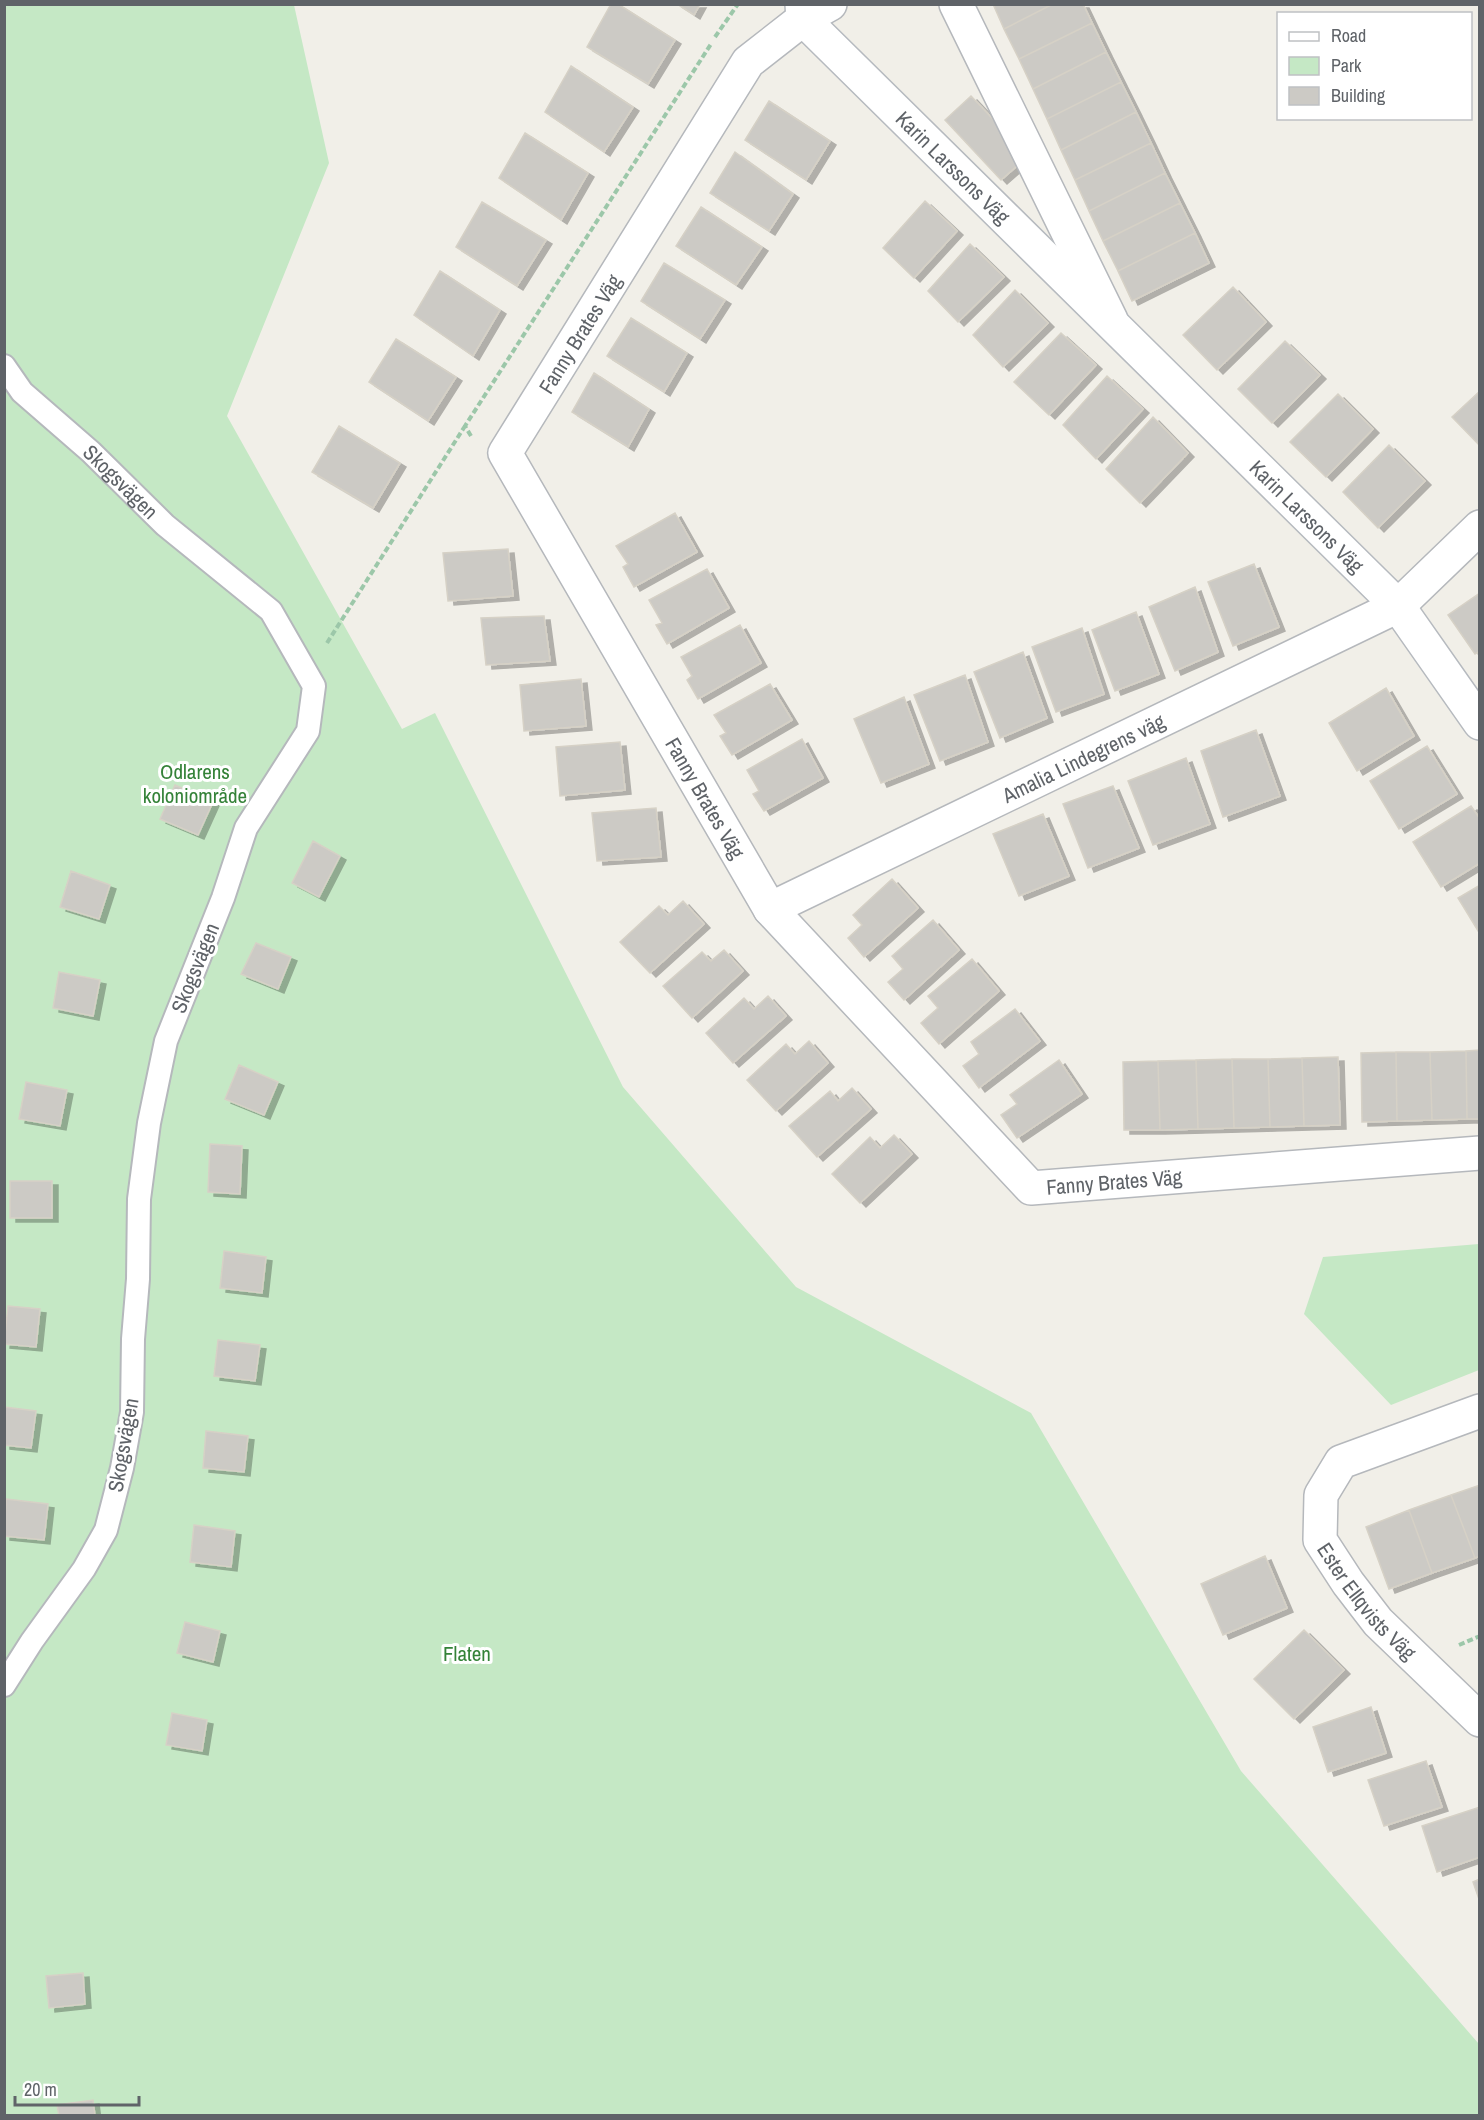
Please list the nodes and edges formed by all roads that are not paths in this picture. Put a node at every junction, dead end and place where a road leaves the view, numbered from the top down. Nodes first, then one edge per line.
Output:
1 (956, 4) edge
2 (812, 9) edge
3 (1114, 327) junction
4 (4, 366) edge
5 (1479, 527) edge
6 (1398, 606) junction
7 (1479, 723) edge
8 (770, 909) junction
9 (1479, 1153) edge
10 (1479, 1411) edge
11 (4, 1685) edge
12 (1479, 1720) edge

1 - 3 street, Karin Larssons Väg
2 - 3 street, Karin Larssons Väg
2 - 8 street, Fanny Brates Väg
3 - 6 street, Karin Larssons Väg
4 - 11 lane, Skogsvägen
5 - 6 street, Amalia Lindegrens väg
6 - 7 street, Karin Larssons Väg
6 - 8 street, Amalia Lindegrens väg
8 - 9 street, Fanny Brates Väg
10 - 12 street, Ester Ellqvists Väg

